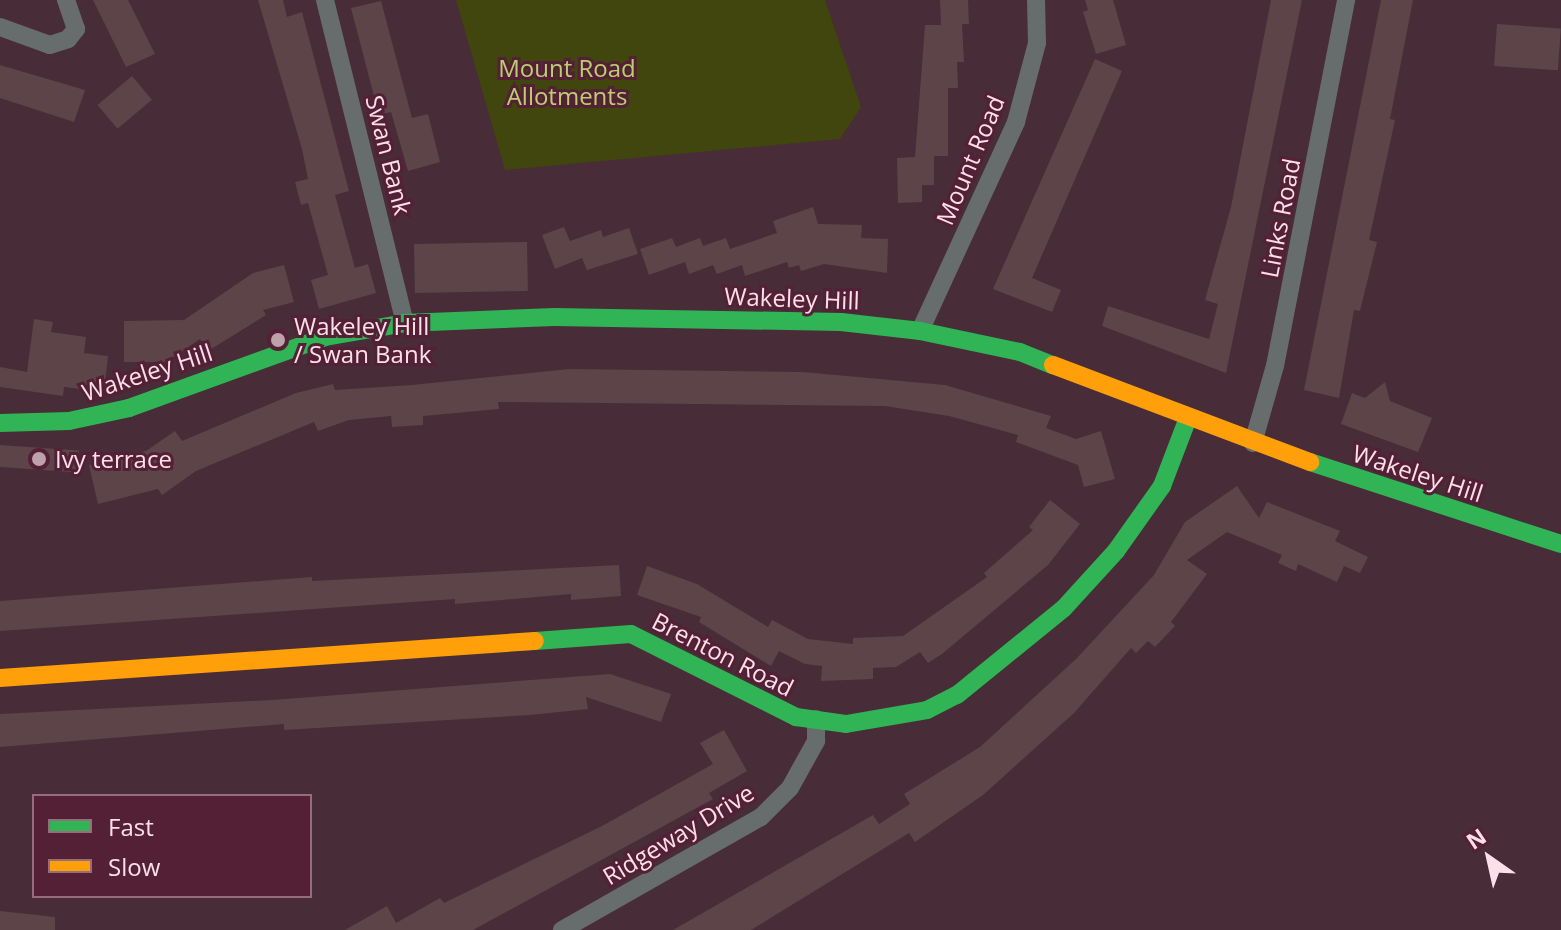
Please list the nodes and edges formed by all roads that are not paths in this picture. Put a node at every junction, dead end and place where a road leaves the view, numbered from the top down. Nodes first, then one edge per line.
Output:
1 (66, 0) edge
2 (325, 0) edge
3 (1036, 0) edge
4 (1346, 0) edge
5 (0, 27) edge
6 (405, 323) junction
7 (920, 331) junction
8 (1188, 418) junction
9 (0, 423) edge
10 (1253, 443) junction
11 (1561, 544) edge
12 (0, 678) edge
13 (816, 719) junction
14 (562, 930) edge

1 - 5 street
2 - 6 street, Swan Bank
3 - 7 street, Mount Road
4 - 10 street, Links Road
6 - 7 street, Wakeley Hill
6 - 9 street, Wakeley Hill
7 - 8 street, Wakeley Hill
8 - 10 street, Wakeley Hill
8 - 13 street, Brenton Road
10 - 11 street, Wakeley Hill
12 - 13 street, Brenton Road
13 - 14 street, Ridgeway Drive

